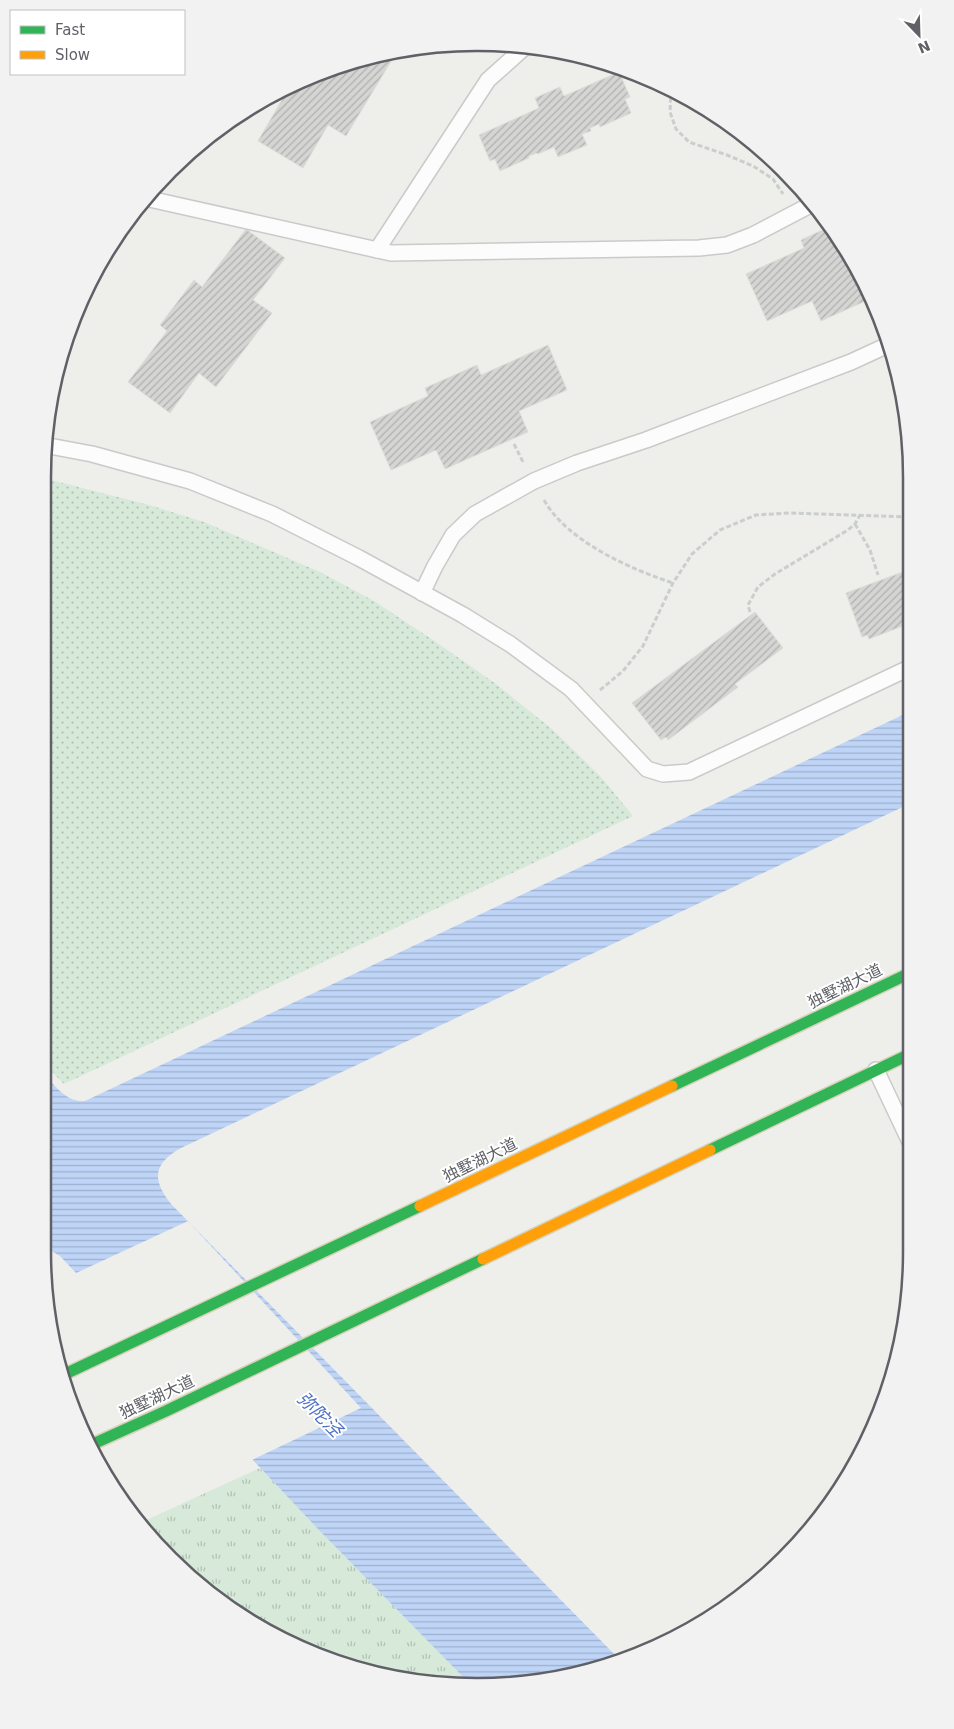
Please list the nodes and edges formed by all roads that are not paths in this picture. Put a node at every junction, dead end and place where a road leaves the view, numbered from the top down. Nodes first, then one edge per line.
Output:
1 (518, 53) edge
2 (154, 200) edge
3 (806, 207) edge
4 (377, 250) junction
5 (882, 348) edge
6 (52, 447) edge
7 (422, 593) junction
8 (903, 671) edge
9 (903, 976) edge
10 (903, 1057) edge
11 (876, 1070) junction
12 (903, 1127) edge
13 (69, 1371) edge
14 (96, 1443) edge

1 - 4 lane
2 - 4 lane
3 - 4 lane
5 - 7 lane
6 - 7 lane
7 - 8 lane
9 - 13 main road, 独墅湖大道
10 - 11 main road, 独墅湖大道
11 - 12 lane
11 - 14 main road, 独墅湖大道

